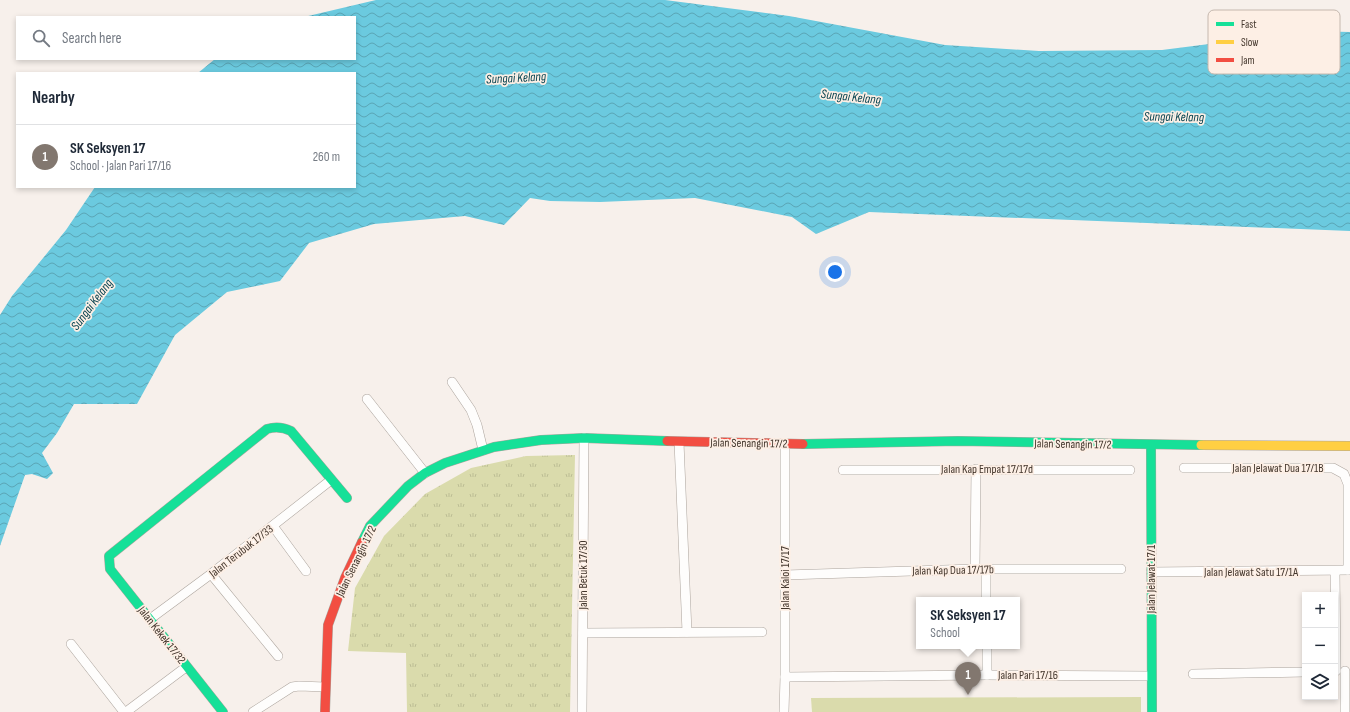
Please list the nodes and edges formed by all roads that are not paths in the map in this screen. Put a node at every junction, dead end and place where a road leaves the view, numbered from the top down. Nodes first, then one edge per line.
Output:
1 (452, 382) dead end
2 (367, 399) dead end
3 (584, 438) junction
4 (679, 442) junction
5 (785, 444) junction
6 (1151, 445) junction
7 (1350, 446) edge
8 (483, 450) junction
9 (1184, 468) dead end
10 (976, 469) junction
11 (843, 470) dead end
12 (1130, 470) dead end
13 (425, 473) junction
14 (331, 480) junction
15 (346, 498) dead end
16 (273, 526) junction
17 (974, 569) junction
18 (986, 569) junction
19 (1121, 569) dead end
20 (1349, 570) edge
21 (306, 571) dead end
22 (1335, 571) junction
23 (1151, 572) junction
24 (212, 574) junction
25 (785, 575) junction
26 (986, 597) edge
27 (150, 619) junction
28 (687, 632) junction
29 (762, 632) dead end
30 (583, 633) junction
31 (70, 644) dead end
32 (987, 649) edge
33 (278, 656) dead end
34 (186, 667) junction
35 (1342, 671) edge
36 (1302, 672) edge
37 (1193, 674) dead end
38 (987, 675) junction
39 (1152, 676) junction
40 (785, 677) junction
41 (325, 687) junction
42 (125, 712) edge
43 (222, 712) edge
44 (253, 712) edge
45 (324, 712) edge
46 (582, 712) edge
47 (784, 712) edge
48 (1152, 712) edge
49 (1345, 712) edge

1 - 8 street
2 - 13 street
3 - 4 street, Jalan Senangin 17/2
3 - 8 street, Jalan Senangin 17/2
3 - 30 street, Jalan Betuk 17/30
4 - 5 street, Jalan Senangin 17/2
4 - 28 street
5 - 6 street, Jalan Senangin 17/2
5 - 25 street, Jalan Kaloi 17/17
6 - 7 street, Jalan Senangin 17/2
6 - 23 street, Jalan Jelawat 17/1
8 - 13 street, Jalan Senangin 17/2
9 - 20 street, Jalan Jelawat Dua 17/1B
10 - 11 street, Jalan Kap Empat 17/17d
10 - 12 street, Jalan Kap Empat 17/17d
10 - 17 street
13 - 41 street, Jalan Senangin 17/2
14 - 15 street
14 - 16 street, Jalan Terubuk 17/33
14 - 27 street, Jalan Kekek 17/32
16 - 21 street
16 - 24 street, Jalan Terubuk 17/33
17 - 18 street, Jalan Kap Dua 17/17b
17 - 25 street, Jalan Kap Dua 17/17b
18 - 19 street, Jalan Kap Dua 17/17b
18 - 26 street
20 - 22 street, Jalan Jelawat Satu 17/1A
22 - 23 street, Jalan Jelawat Satu 17/1A
22 - 35 street
23 - 39 street, Jalan Jelawat 17/1
24 - 27 street, Jalan Terubuk 17/33
24 - 33 street
25 - 40 street, Jalan Kaloi 17/17
27 - 34 street, Jalan Kekek 17/32
28 - 29 street
28 - 30 street
30 - 46 street, Jalan Betuk 17/30
31 - 42 street
32 - 38 street
34 - 42 street
34 - 43 street, Jalan Kekek 17/32
35 - 49 street
36 - 37 street
38 - 39 street, Jalan Pari 17/16
38 - 40 street, Jalan Pari 17/16
39 - 48 street, Jalan Jelawat 17/1
40 - 47 street, Jalan Kaloi 17/17
41 - 44 street
41 - 45 street, Jalan Senangin 17/2

